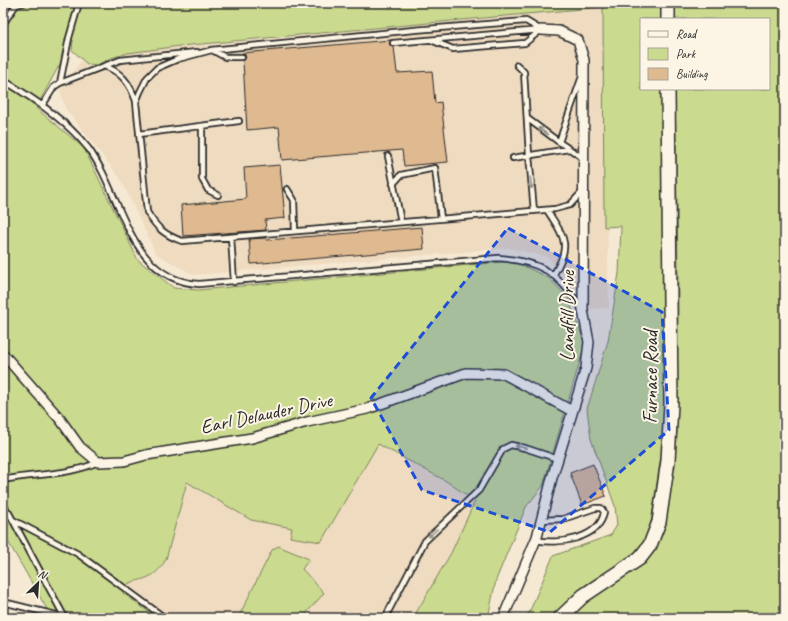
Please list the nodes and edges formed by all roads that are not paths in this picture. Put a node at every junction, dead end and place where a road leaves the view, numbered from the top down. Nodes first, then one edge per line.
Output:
1 (22, 3) edge
2 (80, 3) edge
3 (668, 3) edge
4 (668, 18) edge
5 (3, 24) edge
6 (542, 30) junction
7 (430, 39) junction
8 (393, 43) dead end
9 (212, 50) junction
10 (242, 57) dead end
11 (517, 65) dead end
12 (104, 66) junction
13 (584, 72) junction
14 (3, 80) edge
15 (60, 83) junction
16 (668, 90) edge
17 (136, 102) junction
18 (42, 106) junction
19 (528, 119) junction
20 (239, 121) dead end
21 (202, 126) junction
22 (139, 134) junction
23 (559, 142) junction
24 (569, 149) junction
25 (528, 155) junction
26 (388, 156) dead end
27 (513, 158) dead end
28 (585, 159) junction
29 (393, 184) junction
30 (287, 189) dead end
31 (584, 189) junction
32 (218, 195) dead end
33 (548, 210) junction
34 (534, 211) junction
35 (441, 219) junction
36 (401, 222) junction
37 (295, 231) junction
38 (231, 237) junction
39 (554, 274) junction
40 (234, 282) junction
41 (583, 310) junction
42 (3, 354) edge
43 (572, 411) junction
44 (558, 459) junction
45 (98, 462) junction
46 (3, 480) edge
47 (3, 505) edge
48 (13, 520) junction
49 (541, 520) junction
50 (536, 540) junction
51 (3, 602) edge
52 (65, 617) edge
53 (165, 618) edge
54 (388, 618) edge
55 (503, 618) edge
56 (560, 618) edge

1 - 5 lane
2 - 15 lane
3 - 4 main road
6 - 7 lane
6 - 7 lane
6 - 9 lane
6 - 13 street, Landfill Drive
7 - 8 lane
9 - 10 lane
9 - 12 lane
9 - 17 lane
11 - 19 lane
12 - 15 lane
12 - 17 lane
13 - 23 lane
13 - 28 street, Landfill Drive
14 - 18 lane
15 - 18 lane
16 - 56 main road, Furnace Road
17 - 22 lane
18 - 40 lane
23 -> 19 lane
19 - 25 lane
20 - 21 lane
21 - 22 lane
21 - 32 lane
22 - 38 lane
23 - 24 lane
24 - 25 lane
24 - 28 lane
25 - 27 lane
25 -> 34 lane
26 - 29 lane
28 - 31 street, Landfill Drive
29 - 35 lane
29 - 36 lane
30 - 37 lane
31 - 33 lane
31 - 41 street, Landfill Drive
33 - 34 lane
33 - 39 lane
34 - 35 lane
35 - 36 lane
36 - 37 lane
37 - 38 lane
38 - 40 lane
39 - 40 lane
39 - 41 lane
41 - 43 street, Landfill Drive
42 - 45 street
43 - 44 street, Landfill Drive
43 - 45 street, Earl Delauder Drive
44 - 49 street, Landfill Drive
44 -> 54 lane
45 - 46 lane
47 - 48 lane
48 - 52 lane
48 - 53 lane
49 - 50 street, Landfill Drive
49 - 50 lane
50 - 55 street, Landfill Drive
51 - 52 lane

